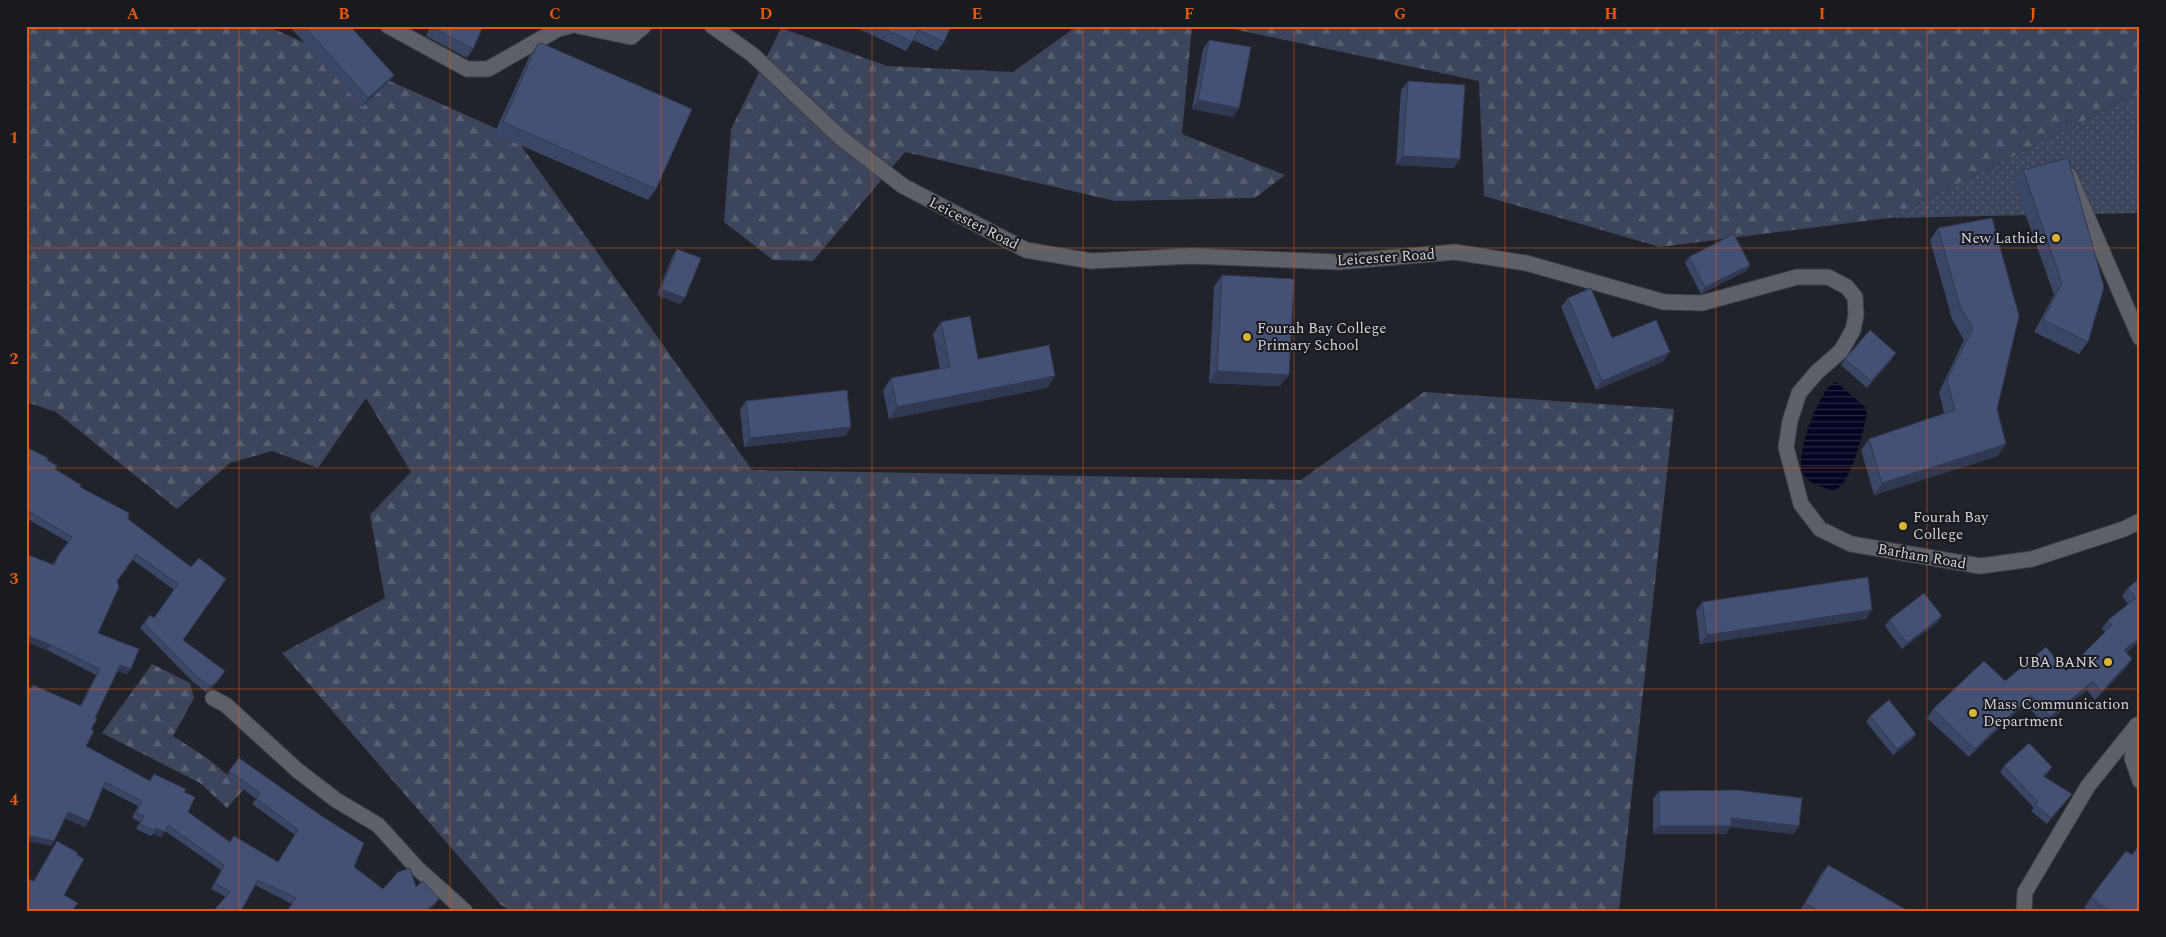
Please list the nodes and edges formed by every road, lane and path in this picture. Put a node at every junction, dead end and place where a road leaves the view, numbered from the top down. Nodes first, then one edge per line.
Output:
1 (388, 26) edge
2 (570, 26) edge
3 (578, 26) edge
4 (644, 26) edge
5 (712, 26) edge
6 (2070, 175) edge
7 (2140, 338) edge
8 (2140, 521) edge
9 (1820, 530) joint
10 (213, 698) dead end
11 (2138, 722) edge
12 (2140, 781) edge
13 (465, 911) edge
14 (2024, 911) edge

1 - 2 street
3 - 4 street
5 - 9 street, Leicester Road
6 - 7 street
8 - 9 street, Barham Road
10 - 13 street
11 - 12 street
11 - 14 street

